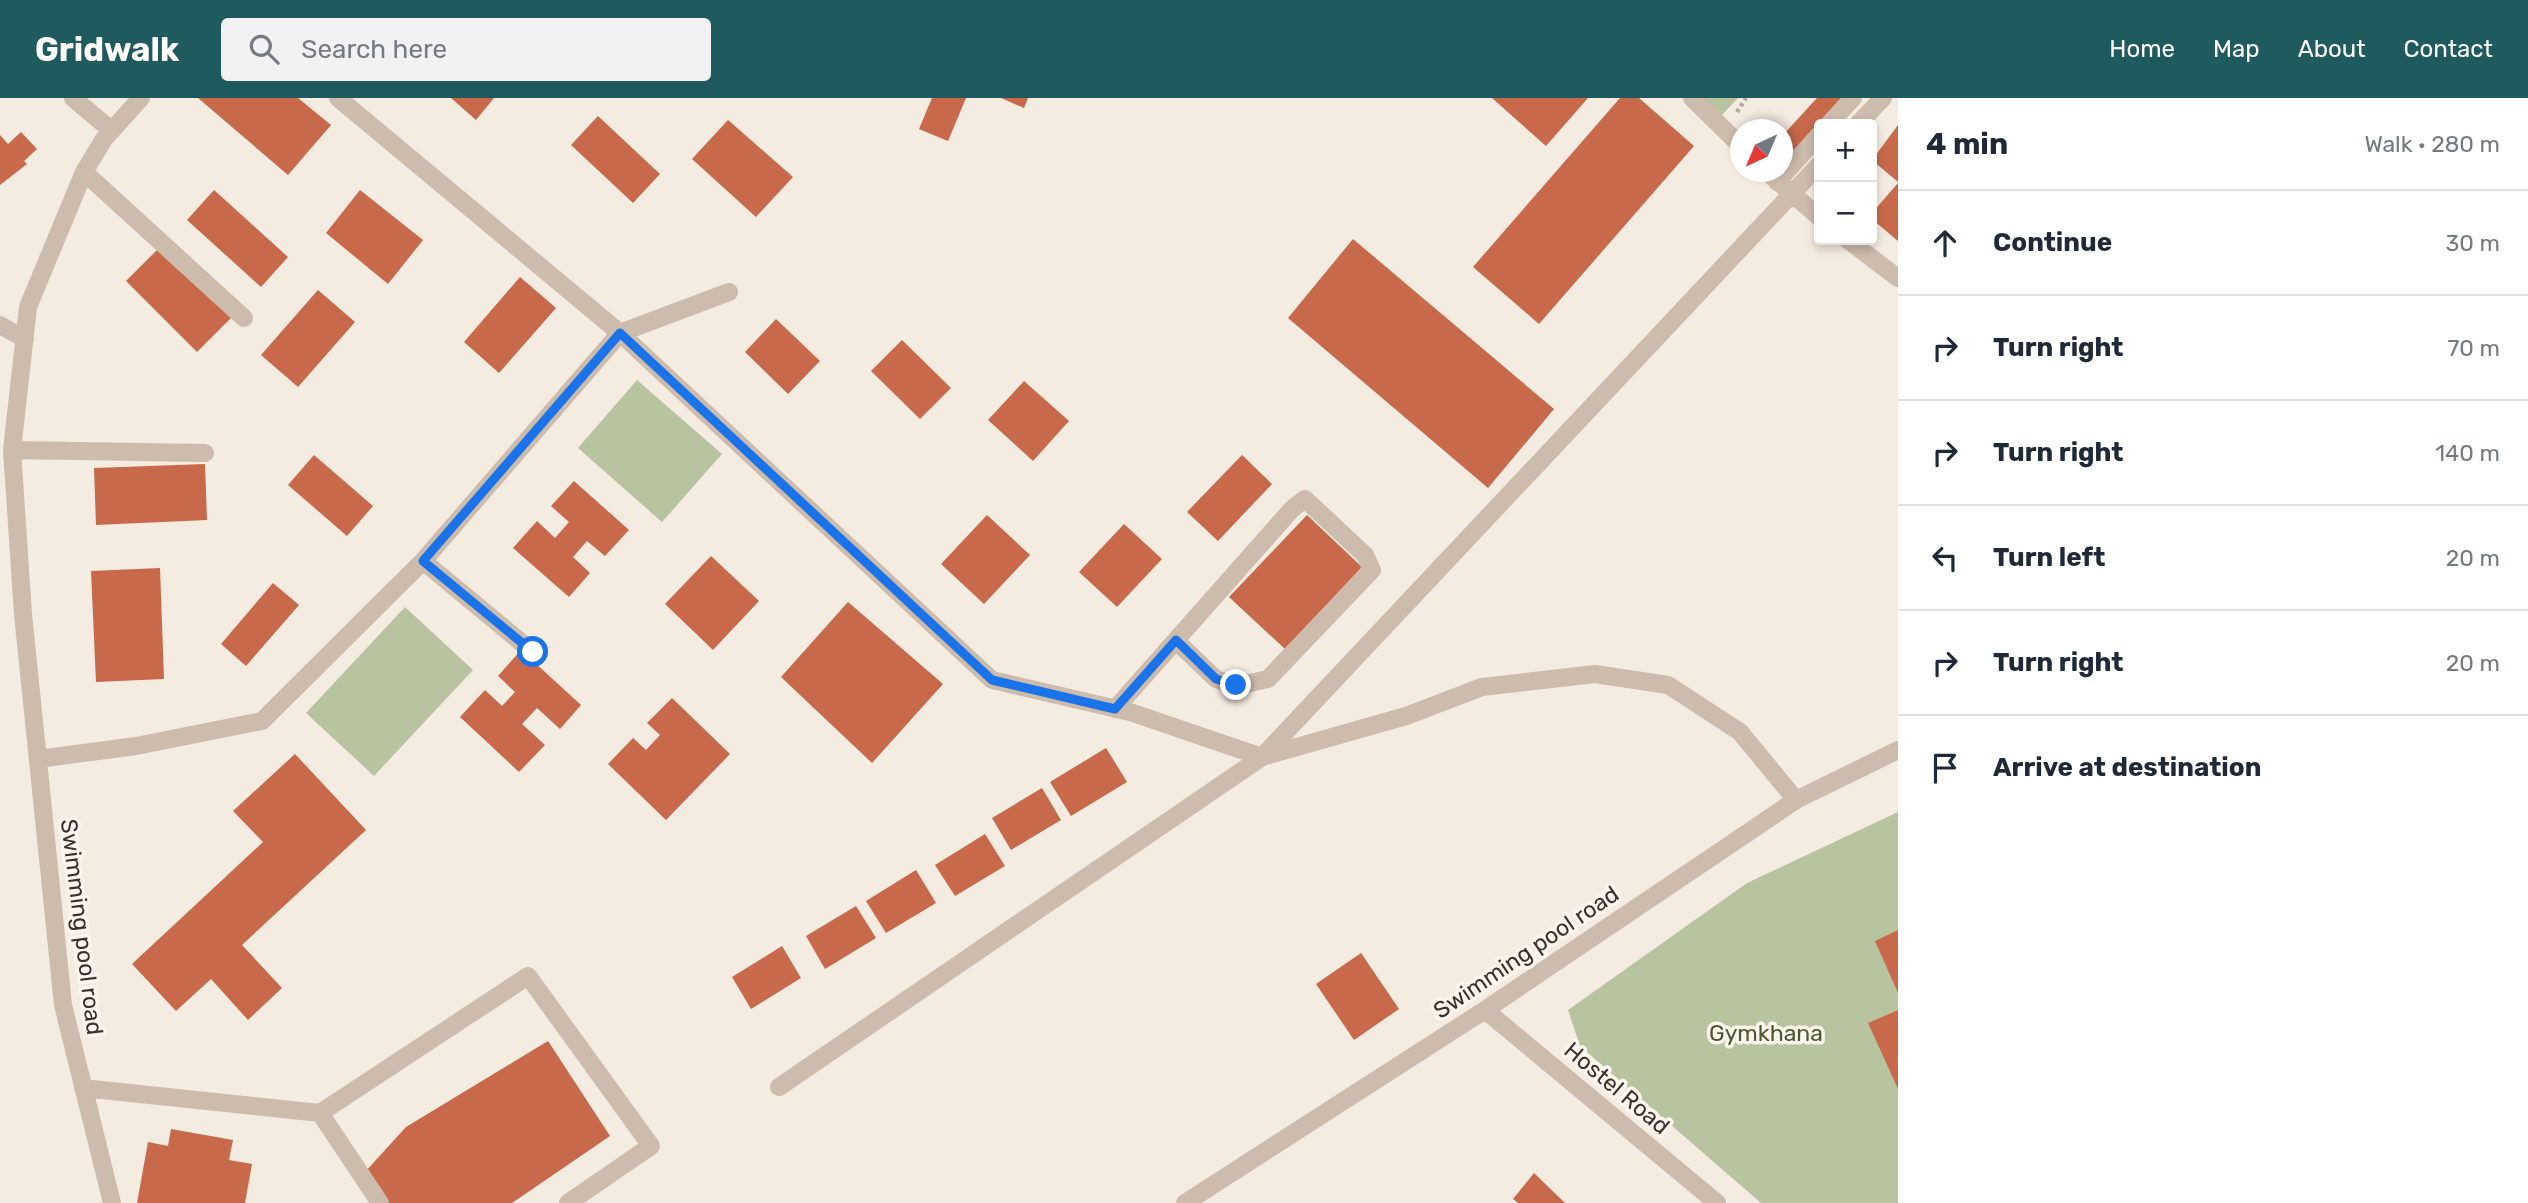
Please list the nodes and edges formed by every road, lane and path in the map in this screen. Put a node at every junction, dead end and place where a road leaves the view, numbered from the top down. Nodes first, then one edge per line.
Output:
1 (73, 98) edge
2 (141, 98) edge
3 (338, 98) edge
4 (1692, 98) edge
5 (1853, 98) edge
6 (1883, 98) edge
7 (1834, 119) edge
8 (1863, 119) edge
9 (111, 130) junction
10 (1730, 135) edge
11 (1814, 141) edge
12 (1814, 167) edge
13 (84, 172) junction
14 (1778, 183) edge
15 (1814, 213) edge
16 (1855, 245) edge
17 (1898, 278) edge
18 (729, 292) dead end
19 (244, 318) dead end
20 (0, 325) edge
21 (620, 333) junction
22 (25, 339) junction
23 (12, 450) junction
24 (205, 453) dead end
25 (423, 561) junction
26 (1176, 640) junction
27 (533, 652) dead end
28 (1115, 709) junction
29 (1898, 750) edge
30 (1262, 757) junction
31 (38, 759) junction
32 (1796, 800) junction
33 (1485, 1010) junction
34 (779, 1087) dead end
35 (83, 1088) junction
36 (320, 1113) junction
37 (112, 1203) edge
38 (380, 1203) edge
39 (568, 1203) edge
40 (1185, 1203) edge
41 (1717, 1203) edge

1 - 9 lane
2 - 9 lane, Swimming pool road
3 - 21 lane
4 - 10 lane
5 - 7 lane
6 - 8 lane
9 - 13 lane, Swimming pool road
11 - 14 lane
12 - 14 lane
13 - 19 lane
13 - 22 lane, Swimming pool road
14 - 15 lane
14 - 30 lane
16 - 17 lane
18 - 21 lane
20 - 22 lane
21 - 25 lane
21 - 28 lane
22 - 23 lane, Swimming pool road
23 - 24 lane
23 - 31 lane, Swimming pool road
25 - 27 lane
25 - 31 lane
26 - 26 lane
26 - 28 lane
28 - 30 lane
29 - 32 lane, Swimming pool road
30 - 32 lane
30 - 34 lane
31 - 35 lane, Swimming pool road
32 - 33 lane, Swimming pool road
33 - 40 lane, Swimming pool road
33 - 41 lane, Hostel Road
35 - 36 lane
35 - 37 lane, Swimming pool road
36 - 38 lane
36 - 39 lane

